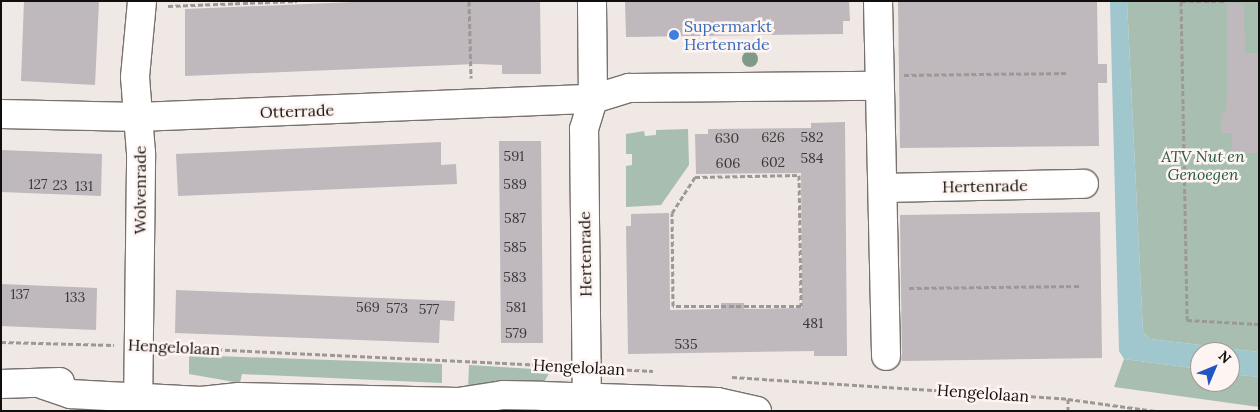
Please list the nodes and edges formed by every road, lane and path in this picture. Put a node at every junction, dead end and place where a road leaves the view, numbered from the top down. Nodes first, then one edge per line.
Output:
1 (297, 1) edge
2 (469, 1) edge
3 (592, 1) edge
4 (878, 1) edge
5 (1181, 1) edge
6 (1224, 1) edge
7 (268, 2) edge
8 (142, 4) edge
9 (1069, 73) dead end
10 (879, 81) junction
11 (594, 99) junction
12 (471, 104) junction
13 (1, 114) edge
14 (138, 117) junction
15 (1084, 184) dead end
16 (885, 188) junction
17 (1081, 286) dead end
18 (885, 288) junction
19 (795, 307) joint
20 (1259, 324) edge
21 (1, 342) edge
22 (139, 346) junction
23 (886, 356) dead end
24 (587, 367) junction
25 (656, 372) dead end
26 (726, 376) dead end
27 (1, 384) edge
28 (138, 396) edge
29 (1068, 399) junction
30 (458, 402) junction
31 (586, 404) edge
32 (490, 411) edge
33 (757, 411) edge
34 (1068, 411) edge
35 (1155, 411) edge

1 - 7 path
2 - 12 path
3 - 11 street, Hertenrade
4 - 10 street
5 - 6 path
5 - 20 path
7 - 8 path
8 - 14 street, Wolvenrade
9 - 10 path
10 - 11 street
10 - 16 street
11 - 12 street, Otterrade
11 - 24 street, Hertenrade
12 - 14 street, Otterrade
13 - 14 street, Otterrade
14 - 22 street, Wolvenrade
15 - 16 street, Hertenrade
16 - 18 street
17 - 18 path
18 - 23 street
19 - 19 path
21 - 22 path, Hengelolaan
22 - 24 path, Hengelolaan
22 - 28 street, Wolvenrade
24 - 25 path, Hengelolaan
24 - 31 street, Hertenrade
26 - 29 path, Hengelolaan
27 - 28 street, Hengelolaan
28 - 30 street, Hengelolaan
29 - 34 path
29 - 35 path, Hengelolaan
30 - 31 street, Hengelolaan
30 - 32 street, Hengelolaan
31 - 33 street, Hengelolaan

